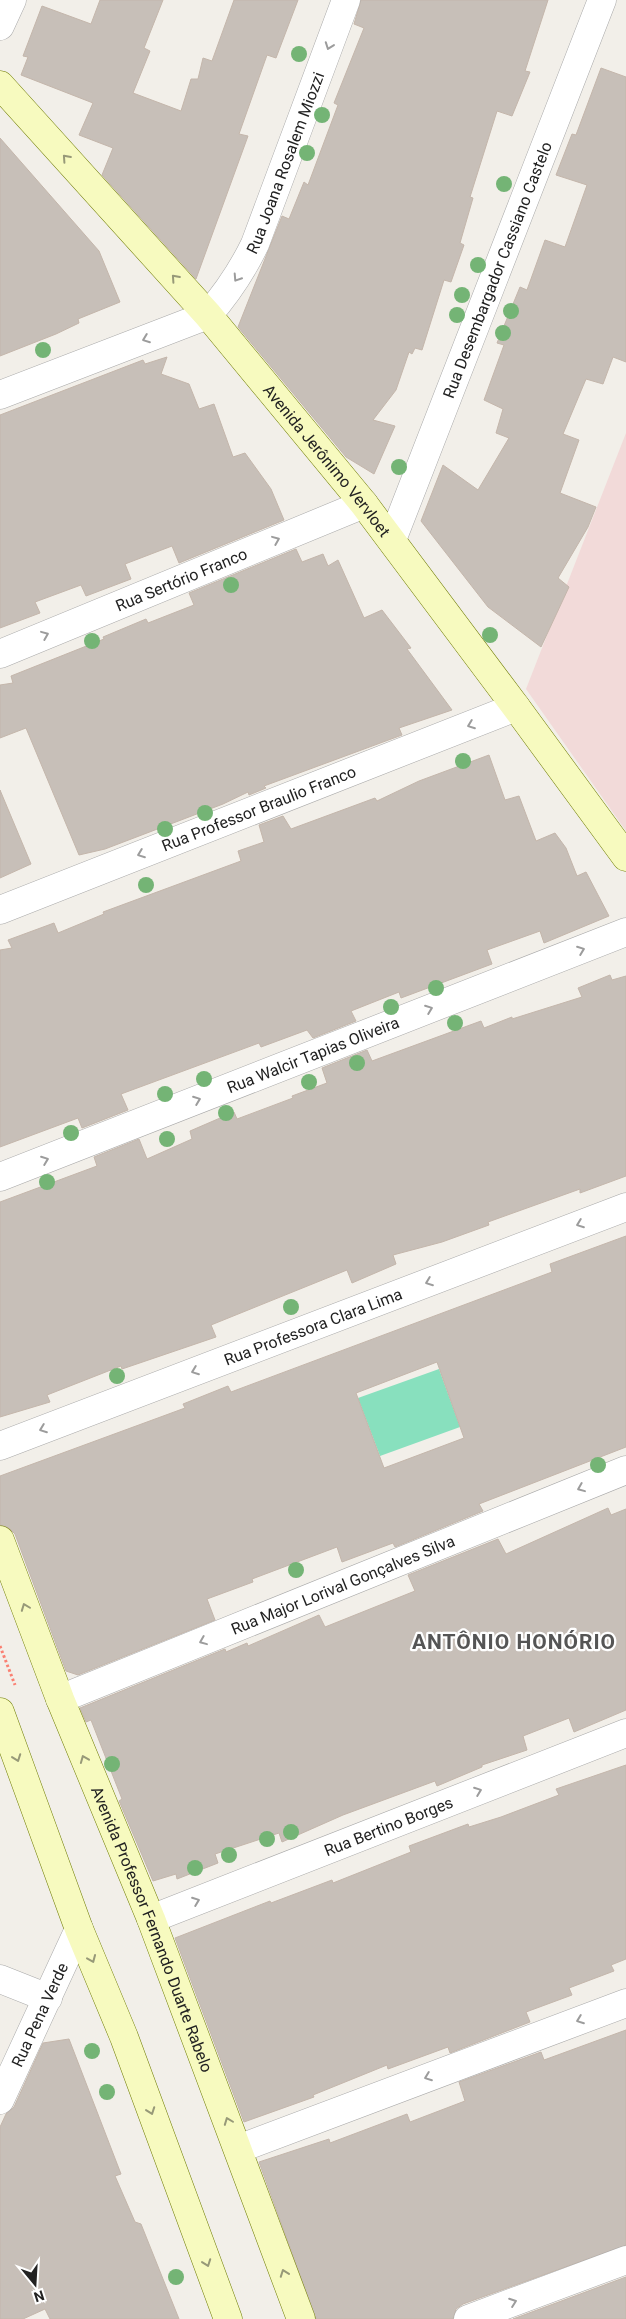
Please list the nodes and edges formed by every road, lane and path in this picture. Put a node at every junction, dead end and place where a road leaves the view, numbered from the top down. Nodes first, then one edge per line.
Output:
1 (12, 0) edge
2 (346, 0) edge
3 (602, 0) edge
4 (0, 26) edge
5 (0, 85) edge
6 (208, 315) junction
7 (0, 395) edge
8 (364, 504) junction
9 (392, 540) junction
10 (0, 654) edge
11 (516, 707) junction
12 (626, 857) edge
13 (0, 910) edge
14 (626, 932) edge
15 (0, 1177) edge
16 (626, 1207) edge
17 (0, 1446) edge
18 (626, 1470) edge
19 (3, 1558) edge
20 (60, 1699) junction
21 (0, 1712) edge
22 (626, 1734) edge
23 (151, 1919) junction
24 (80, 1929) junction
25 (0, 1979) edge
26 (48, 1998) junction
27 (626, 2003) edge
28 (0, 2100) edge
29 (238, 2150) junction
30 (626, 2260) edge
31 (228, 2319) edge
32 (301, 2319) edge
33 (468, 2319) edge

1 - 4 street
2 -> 6 street, Rua Joana Rosalem Miozzi
3 - 9 street, Rua Desembargador Cassiano Castelo
6 -> 5 street, Avenida Jerônimo Vervloet
6 -> 7 street
6 - 8 street, Avenida Jerônimo Vervloet
8 - 9 street, Avenida Jerônimo Vervloet
10 -> 8 street, Rua Sertório Franco
9 - 11 street, Avenida Jerônimo Vervloet
11 - 12 street, Avenida Jerônimo Vervloet
11 -> 13 street, Rua Professor Braulio Franco
15 -> 14 street, Rua Walcir Tapias Oliveira
16 -> 17 street, Rua Professora Clara Lima
18 -> 20 street, Rua Major Lorival Gonçalves Silva
20 -> 19 street, Avenida Professor Fernando Duarte Rabelo
23 -> 20 street, Avenida Professor Fernando Duarte Rabelo
21 -> 24 street
23 -> 22 street, Rua Bertino Borges
29 -> 23 street, Avenida Professor Fernando Duarte Rabelo
24 - 26 street, Rua Pena Verde
24 -> 31 street
25 - 26 street
26 - 28 street, Rua Pena Verde
27 -> 29 street
32 -> 29 street, Avenida Professor Fernando Duarte Rabelo
33 -> 30 street

